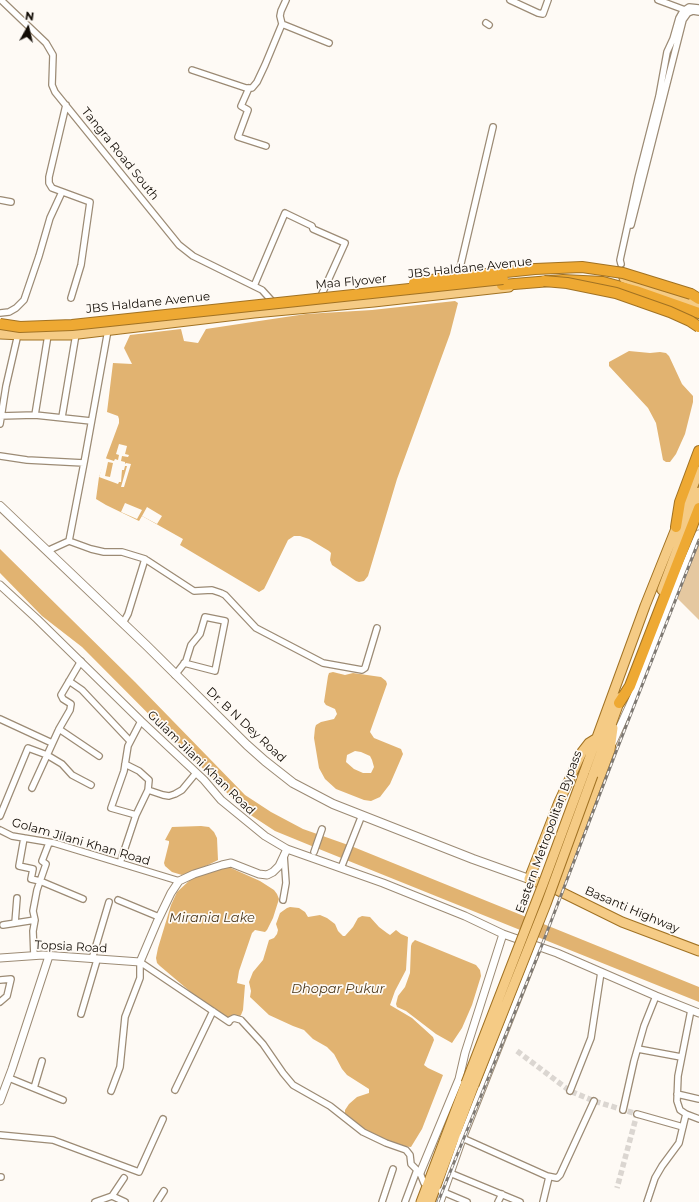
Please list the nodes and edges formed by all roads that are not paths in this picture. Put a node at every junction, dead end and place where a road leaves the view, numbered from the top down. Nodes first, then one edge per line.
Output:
1 (1, 0) edge
2 (286, 0) edge
3 (510, 0) edge
4 (548, 0) edge
5 (658, 0) edge
6 (699, 8) edge
7 (686, 11) junction
8 (699, 12) edge
9 (282, 24) junction
10 (329, 43) dead end
11 (192, 70) dead end
12 (249, 88) junction
13 (66, 105) junction
14 (493, 127) dead end
15 (266, 146) dead end
16 (62, 192) junction
17 (0, 200) edge
18 (11, 202) dead end
19 (459, 272) dead end
20 (544, 281) junction
21 (254, 286) junction
22 (383, 293) junction
23 (321, 296) junction
24 (71, 298) dead end
25 (699, 299) edge
26 (272, 301) junction
27 (699, 307) edge
28 (273, 312) junction
29 (0, 313) edge
30 (699, 314) edge
31 (699, 318) edge
32 (0, 323) edge
33 (699, 327) edge
34 (0, 330) edge
35 (108, 330) junction
36 (0, 334) edge
37 (18, 334) junction
38 (76, 334) junction
39 (48, 335) junction
40 (35, 415) junction
41 (1, 416) edge
42 (62, 417) junction
43 (92, 421) junction
44 (0, 424) edge
45 (699, 451) edge
46 (0, 456) edge
47 (84, 463) junction
48 (699, 471) edge
49 (699, 492) edge
50 (0, 506) edge
51 (699, 508) edge
52 (676, 527) junction
53 (699, 534) edge
54 (69, 541) junction
55 (47, 551) junction
56 (145, 559) junction
57 (1, 587) edge
58 (123, 623) junction
59 (377, 628) dead end
60 (81, 661) junction
61 (184, 663) junction
62 (176, 675) junction
63 (69, 681) junction
64 (619, 703) junction
65 (0, 719) edge
66 (141, 721) junction
67 (613, 721) junction
68 (59, 729) junction
69 (597, 738) junction
70 (130, 741) junction
71 (52, 744) junction
72 (612, 744) junction
73 (47, 754) junction
74 (99, 756) dead end
75 (125, 764) junction
76 (196, 773) junction
77 (589, 774) junction
78 (91, 785) dead end
79 (32, 788) dead end
80 (148, 790) junction
81 (136, 815) junction
82 (362, 815) junction
83 (0, 816) edge
84 (322, 829) dead end
85 (0, 830) edge
86 (24, 838) junction
87 (49, 843) junction
88 (286, 852) junction
89 (314, 852) dead end
90 (120, 863) junction
91 (342, 865) junction
92 (529, 879) junction
93 (40, 881) junction
94 (179, 881) junction
95 (557, 890) junction
96 (17, 898) dead end
97 (83, 899) dead end
98 (118, 900) dead end
99 (283, 900) dead end
100 (109, 902) dead end
101 (159, 917) junction
102 (35, 920) junction
103 (15, 923) junction
104 (3, 925) dead end
105 (503, 934) junction
106 (538, 947) junction
107 (699, 951) edge
108 (34, 956) junction
109 (49, 956) junction
110 (0, 958) edge
111 (95, 959) junction
112 (140, 962) junction
113 (601, 972) junction
114 (0, 980) edge
115 (656, 996) junction
116 (0, 1002) edge
117 (691, 1010) junction
118 (213, 1011) junction
119 (699, 1013) edge
120 (81, 1014) dead end
121 (638, 1049) junction
122 (682, 1057) junction
123 (42, 1061) dead end
124 (9, 1078) junction
125 (470, 1084) junction
126 (34, 1088) junction
127 (175, 1090) dead end
128 (111, 1091) dead end
129 (570, 1091) dead end
130 (677, 1094) junction
131 (1, 1098) edge
132 (699, 1099) edge
133 (64, 1100) dead end
134 (594, 1101) dead end
135 (623, 1110) dead end
136 (637, 1114) dead end
137 (686, 1114) junction
138 (163, 1119) dead end
139 (699, 1119) edge
140 (683, 1127) junction
141 (0, 1135) edge
142 (459, 1137) junction
143 (393, 1169) dead end
144 (418, 1172) junction
145 (450, 1173) junction
146 (549, 1177) junction
147 (124, 1178) dead end
148 (435, 1188) junction
149 (164, 1191) dead end
150 (502, 1194) junction
151 (112, 1196) junction
152 (95, 1202) edge
153 (125, 1202) edge
154 (157, 1202) edge
155 (382, 1202) edge
156 (405, 1202) edge
157 (421, 1202) edge
158 (430, 1202) edge
159 (440, 1202) edge
160 (467, 1202) edge
161 (498, 1202) edge
162 (520, 1202) edge
163 (543, 1202) edge
164 (647, 1202) edge

1 - 13 street, Tangra Road South
2 - 9 street
3 - 4 street
5 - 7 street
6 - 7 street
7 - 7 street
7 - 8 street
9 - 10 street
9 - 12 street
11 - 12 street
12 - 15 street
13 - 16 street
13 - 21 street, Tangra Road South
14 - 19 street
16 - 24 street
16 - 29 street
17 - 18 street
20 - 30 highway, Maa Flyover, bridge
20 - 33 highway, bridge
20 - 34 highway, Maa Flyover
21 - 23 street
21 - 26 street, Tangra Road South
22 - 25 highway, bridge
22 - 27 highway, Maa Flyover, bridge
22 - 32 highway, Maa Flyover, bridge
23 - 26 main road, JBS Haldane Avenue
23 - 27 main road, JBS Haldane Avenue
26 - 28 street
26 - 32 main road, JBS Haldane Avenue
28 - 31 main road, JBS Haldane Avenue
28 - 35 main road, JBS Haldane Avenue
35 - 38 main road, JBS Haldane Avenue
35 - 43 street
36 - 37 main road, JBS Haldane Avenue
37 - 39 main road, JBS Haldane Avenue
37 - 41 street
38 - 39 main road, JBS Haldane Avenue
38 - 42 street
39 - 40 street
40 - 41 street
40 - 42 street
41 - 44 street
42 - 43 street
43 - 47 street
45 - 52 highway
46 - 47 street
47 - 54 street
48 - 52 main road, Eastern Metropolitan Bypass
49 - 64 main road
50 - 55 main road, Dr. B N Dey Road
51 - 64 highway
52 - 69 main road, Eastern Metropolitan Bypass
53 - 72 street
54 - 55 street
54 - 56 street
55 - 58 main road, Dr. B N Dey Road
56 - 58 street
56 - 59 street
57 - 60 street, Gulam Jilani Khan Road
58 - 62 main road, Dr. B N Dey Road
60 - 63 street
60 - 66 street, Gulam Jilani Khan Road
61 - 61 street
61 - 62 street
62 - 82 main road, Dr. B N Dey Road
63 - 68 street
63 - 70 street
64 - 67 main road
65 - 71 street
66 - 70 street
66 - 76 street, Gulam Jilani Khan Road
67 - 72 main road
67 - 77 main road
68 - 71 street
68 - 74 street
69 - 77 main road, Eastern Metropolitan Bypass
69 - 92 main road
70 - 75 street
71 - 73 street
72 - 95 main road
73 - 78 street
73 - 79 street
73 - 83 street
75 - 80 street
75 - 81 street
76 - 80 street
76 - 88 street, Gulam Jilani Khan Road
77 - 125 main road, Eastern Metropolitan Bypass, bridge
80 - 81 street
81 - 90 street
82 - 91 street
82 - 92 main road, Dr. B N Dey Road
84 - 89 street
85 - 86 street, Golam Jilani Khan Road
86 - 87 street, Golam Jilani Khan Road
86 - 93 street
87 - 90 street, Golam Jilani Khan Road
87 - 93 street
88 - 91 street, Gulam Jilani Khan Road
88 - 94 street
88 - 99 street
90 - 94 street, Golam Jilani Khan Road
91 - 105 street, Gulam Jilani Khan Road
92 - 95 main road, Basanti Highway
93 - 97 street
93 - 102 street
94 - 101 street
95 - 107 main road, Basanti Highway
96 - 103 street
98 - 101 street
100 - 111 street
101 - 112 street
102 - 103 street
102 - 108 street
103 - 104 street
105 - 106 street, Gulam Jilani Khan Road
105 - 144 street
106 - 113 street, Gulam Jilani Khan Road
106 - 142 street
108 - 109 street, Topsia Road
108 - 110 street, Topsia Road
109 - 111 street, Topsia Road
109 - 124 street
111 - 112 street, Topsia Road
111 - 120 street
112 - 118 street
112 - 128 street
113 - 115 street, Gulam Jilani Khan Road
113 - 129 street
114 - 116 street
115 - 117 street, Gulam Jilani Khan Road
115 - 121 street
117 - 119 street, Gulam Jilani Khan Road
117 - 122 street
118 - 127 street
118 - 144 street
121 - 122 street
121 - 135 street
122 - 130 street
123 - 126 street
124 - 126 street
124 - 131 street
125 - 142 main road
125 - 148 main road, Eastern Metropolitan Bypass
126 - 133 street
130 - 132 street
130 - 137 street
134 - 146 street
136 - 140 street
137 - 139 street
137 - 140 street
138 - 141 street
140 - 164 street
142 - 145 street
142 - 146 street
142 - 148 main road
143 - 155 street
144 - 148 street
144 - 156 street
145 - 148 street
145 - 150 street
146 - 163 street
147 - 151 street
148 - 157 main road, Eastern Metropolitan Bypass
148 - 158 main road
148 - 159 street
148 - 160 street
149 - 154 street
150 - 161 street
150 - 162 street
151 - 152 street
151 - 153 street

